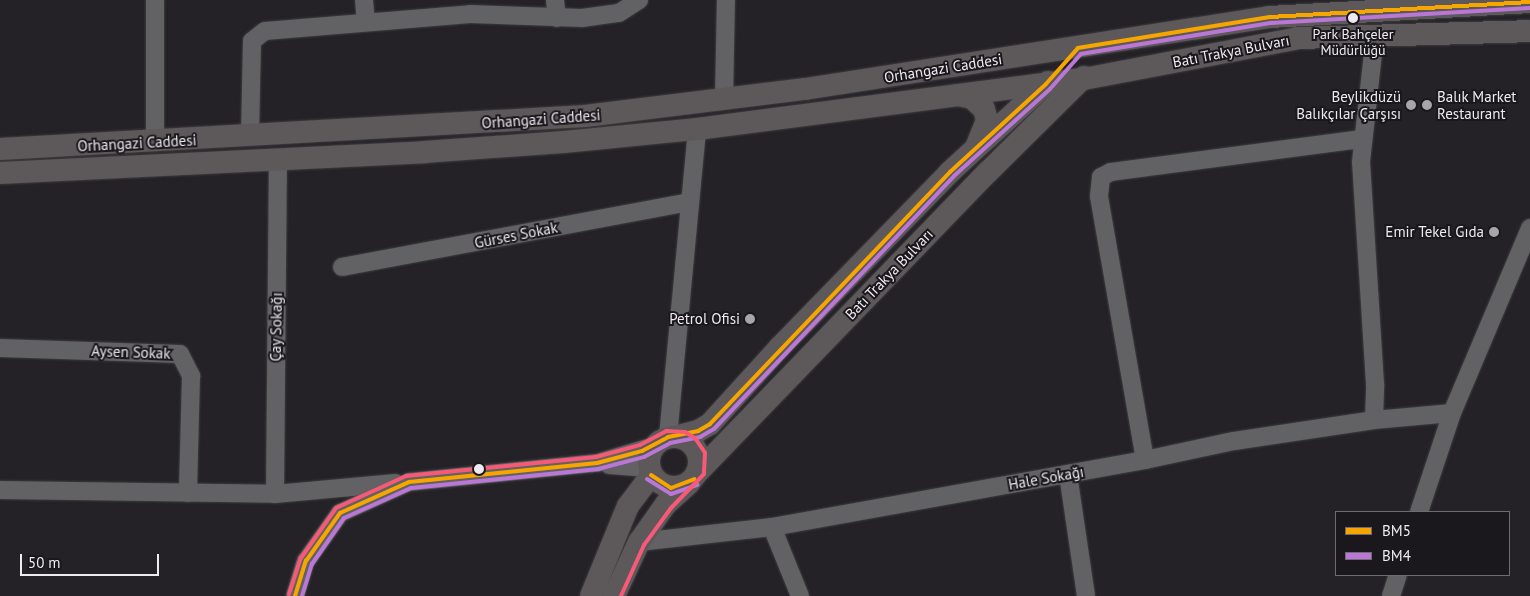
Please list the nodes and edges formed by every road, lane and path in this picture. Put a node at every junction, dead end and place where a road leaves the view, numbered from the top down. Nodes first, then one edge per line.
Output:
1 (155, 0) edge
2 (364, 0) edge
3 (555, 0) edge
4 (639, 0) edge
5 (726, 0) edge
6 (1530, 2) edge
7 (1393, 4) edge
8 (557, 18) junction
9 (366, 22) junction
10 (1530, 31) edge
11 (1375, 34) junction
12 (1078, 48) junction
13 (1084, 79) junction
14 (1046, 84) junction
15 (958, 94) junction
16 (724, 100) junction
17 (697, 128) junction
18 (250, 136) junction
19 (1363, 139) junction
20 (156, 142) junction
21 (0, 149) edge
22 (975, 149) junction
23 (278, 160) junction
24 (0, 173) edge
25 (690, 202) junction
26 (1530, 228) edge
27 (342, 267) dead end
28 (0, 348) edge
29 (1452, 413) junction
30 (1374, 420) junction
31 (666, 440) junction
32 (1145, 460) junction
33 (596, 463) junction
34 (650, 471) junction
35 (1068, 474) junction
36 (696, 475) junction
37 (409, 482) junction
38 (0, 490) edge
39 (188, 493) junction
40 (275, 494) junction
41 (1419, 511) edge
42 (772, 527) junction
43 (639, 542) junction
44 (1398, 576) edge
45 (294, 596) edge
46 (591, 596) edge
47 (614, 596) edge
48 (800, 596) edge
49 (1086, 596) edge
50 (1391, 596) edge

1 - 20 street
2 - 9 street
3 - 8 street
4 - 8 street
5 - 16 street
6 - 7 main road, Batı Trakya Bulvarı
7 - 12 main road, Batı Trakya Bulvarı
8 - 9 street
9 - 18 street
10 - 11 main road, Batı Trakya Bulvarı
11 - 13 main road, Batı Trakya Bulvarı
11 - 19 street
12 - 13 main road
12 - 14 main road, Batı Trakya Bulvarı
12 - 16 main road, Orhangazi Caddesi
13 - 14 main road, Batı Trakya Bulvarı
13 - 36 main road, Batı Trakya Bulvarı
14 - 15 main road, Orhangazi Caddesi
14 - 22 main road, Batı Trakya Bulvarı
15 - 17 main road, Orhangazi Caddesi
15 - 22 main road
16 - 18 main road, Orhangazi Caddesi
17 - 23 main road, Orhangazi Caddesi
17 - 25 street
18 - 20 main road, Orhangazi Caddesi
19 - 30 street
19 - 32 street
20 - 21 main road, Orhangazi Caddesi
22 - 31 main road, Batı Trakya Bulvarı
23 - 24 main road, Orhangazi Caddesi
23 - 40 street, Çay Sokağı
25 - 27 street, Gürses Sokak
25 - 31 street
26 - 29 street
28 - 39 street, Aysen Sokak
29 - 30 street, Hale Sokağı
29 - 41 street
30 - 32 street, Hale Sokağı
31 - 33 street
31 - 34 main road
31 - 36 main road
32 - 35 street, Hale Sokağı
33 - 34 street
33 - 37 street
34 - 36 main road
34 - 46 main road
35 - 42 street, Hale Sokağı
35 - 49 street
36 - 43 main road, Batı Trakya Bulvarı
37 - 40 street
37 - 45 street
38 - 39 street
39 - 40 street
42 - 43 street, Hale Sokağı
42 - 48 street
43 - 47 main road, Batı Trakya Bulvarı
44 - 50 street

